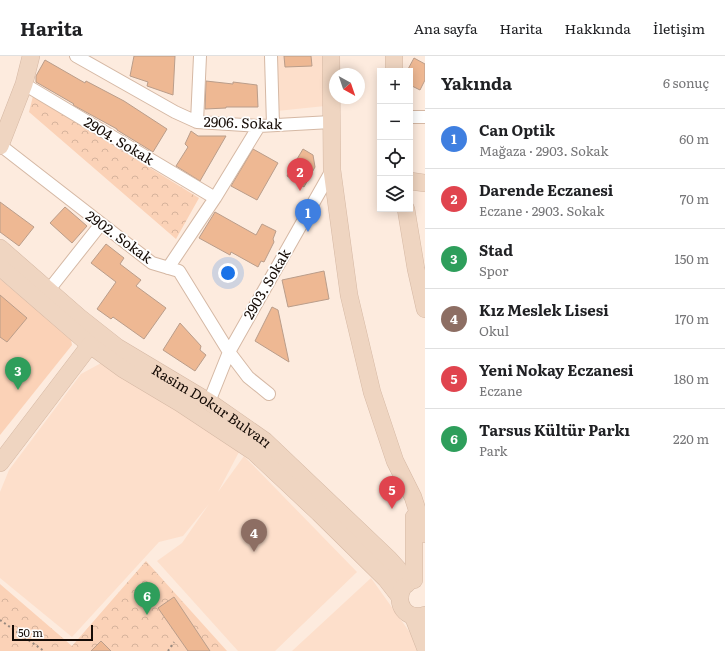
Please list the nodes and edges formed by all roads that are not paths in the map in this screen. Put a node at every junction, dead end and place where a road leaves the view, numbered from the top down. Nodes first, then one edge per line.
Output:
1 (31, 56) edge
2 (76, 56) edge
3 (200, 56) edge
4 (271, 56) edge
5 (331, 56) edge
6 (394, 56) edge
7 (88, 59) edge
8 (394, 68) edge
9 (24, 84) junction
10 (413, 116) edge
11 (425, 117) edge
12 (197, 122) junction
13 (331, 122) junction
14 (273, 125) junction
15 (259, 126) junction
16 (0, 146) edge
17 (332, 170) junction
18 (413, 181) edge
19 (425, 183) edge
20 (215, 198) junction
21 (406, 212) edge
22 (101, 224) junction
23 (0, 248) edge
24 (0, 267) edge
25 (168, 268) junction
26 (48, 291) junction
27 (425, 309) edge
28 (90, 345) junction
29 (229, 352) junction
30 (268, 394) dead end
31 (209, 402) junction
32 (0, 463) edge
33 (412, 497) junction
34 (425, 534) edge
35 (425, 556) edge
36 (414, 584) edge
37 (419, 616) edge
38 (425, 647) edge

1 - 9 main road
2 - 7 street, 2906. Sokak
3 - 12 street
4 - 14 street
5 - 13 main road
6 - 8 main road
7 - 12 street, 2906. Sokak
9 - 16 main road
9 - 20 street, 2904. Sokak
10 - 11 street
12 - 15 street, 2906. Sokak
13 - 14 street, 2906. Sokak
13 - 17 main road
14 - 15 street, 2906. Sokak
15 - 20 street
16 - 22 street, 2902. Sokak
17 - 29 street, 2903. Sokak
17 - 33 main road
18 - 19 main road
20 - 25 street
21 - 27 main road
22 - 25 street, 2902. Sokak
22 - 26 street
23 - 26 main road, Rasim Dokur Bulvarı
24 - 28 main road
25 - 29 street, 2902. Sokak
26 - 31 main road, Rasim Dokur Bulvarı
28 - 32 main road
28 - 36 main road
29 - 30 street, 2902. Sokak
29 - 31 street, 2903. Sokak
31 - 36 main road, Rasim Dokur Bulvarı
33 - 34 main road
33 - 36 main road
35 - 36 main road
36 - 37 main road
37 - 38 main road

